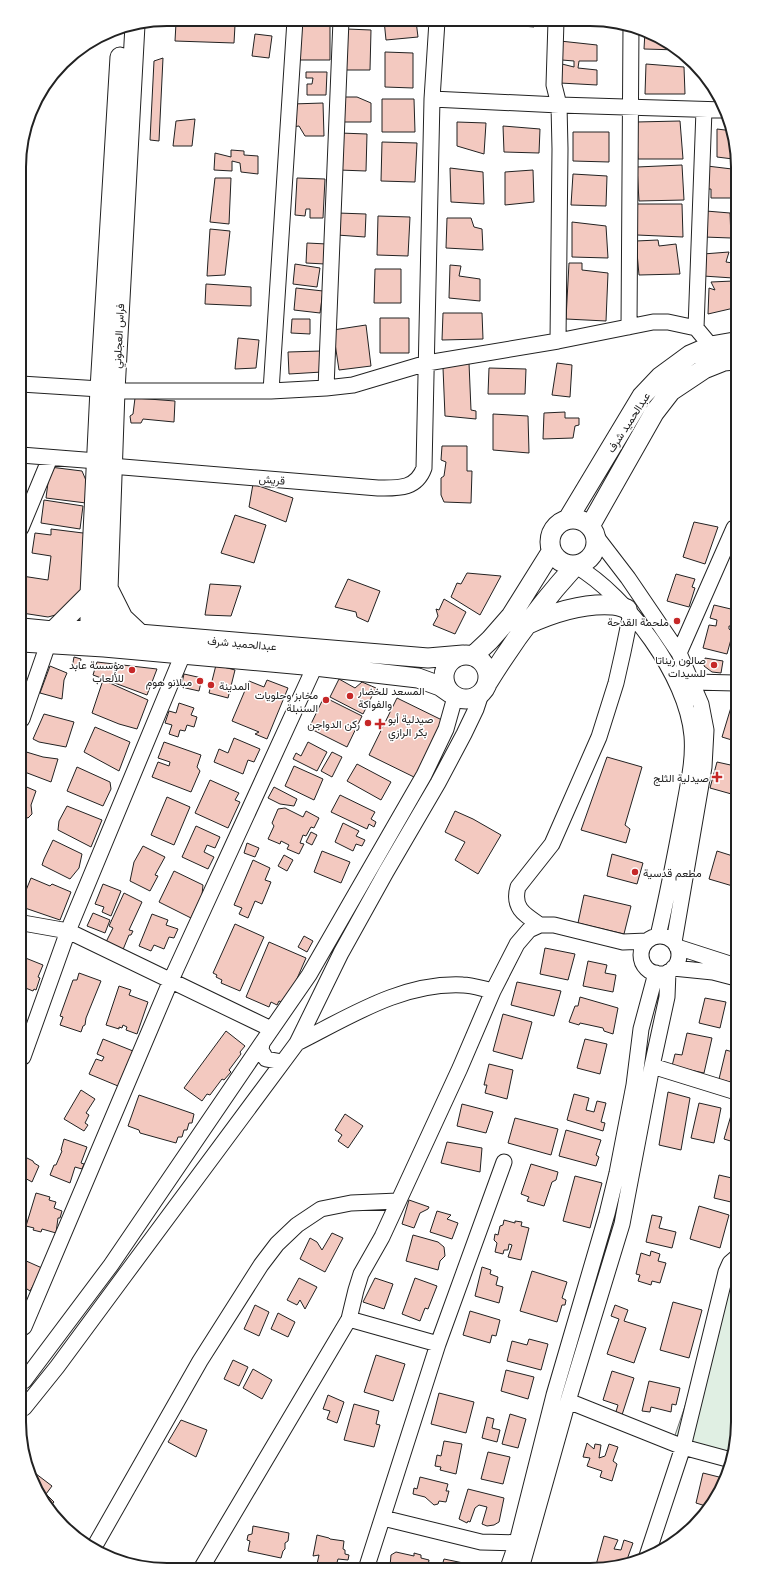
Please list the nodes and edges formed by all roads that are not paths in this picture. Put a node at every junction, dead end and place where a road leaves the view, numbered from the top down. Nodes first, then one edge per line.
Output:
1 (295, 26) edge
2 (341, 26) edge
3 (437, 26) edge
4 (556, 26) edge
5 (135, 30) edge
6 (631, 32) edge
7 (122, 33) edge
8 (432, 99) junction
9 (559, 105) junction
10 (632, 108) junction
11 (704, 110) junction
12 (718, 110) edge
13 (629, 327) junction
14 (696, 328) junction
15 (558, 341) junction
16 (731, 342) edge
17 (710, 346) junction
18 (731, 360) edge
19 (426, 364) junction
20 (26, 384) edge
21 (326, 388) junction
22 (107, 390) junction
23 (271, 390) junction
24 (26, 456) edge
25 (50, 458) junction
26 (104, 463) junction
27 (585, 490) junction
28 (604, 500) junction
29 (26, 516) edge
30 (568, 519) junction
31 (592, 530) junction
32 (731, 535) edge
33 (551, 552) junction
34 (576, 566) junction
35 (99, 592) junction
36 (627, 609) junction
37 (525, 626) junction
38 (26, 629) edge
39 (140, 634) junction
40 (51, 638) junction
41 (98, 639) junction
42 (26, 641) edge
43 (679, 652) junction
44 (183, 654) junction
45 (468, 656) junction
46 (315, 666) junction
47 (693, 682) junction
48 (731, 683) edge
49 (485, 688) junction
50 (452, 695) junction
51 (26, 708) edge
52 (26, 924) edge
53 (540, 925) junction
54 (68, 931) junction
55 (653, 938) junction
56 (624, 942) junction
57 (676, 944) junction
58 (641, 957) junction
59 (731, 964) edge
60 (666, 971) junction
61 (731, 977) edge
62 (171, 980) junction
63 (493, 991) junction
64 (284, 1011) junction
65 (306, 1024) junction
66 (271, 1029) junction
67 (262, 1043) junction
68 (297, 1043) junction
69 (26, 1048) edge
70 (282, 1062) junction
71 (652, 1066) junction
72 (731, 1090) edge
73 (504, 1162) dead end
74 (398, 1201) junction
75 (731, 1262) edge
76 (349, 1319) junction
77 (26, 1322) edge
78 (438, 1344) junction
79 (26, 1378) edge
80 (568, 1401) junction
81 (26, 1406) edge
82 (683, 1447) junction
83 (726, 1459) edge
84 (383, 1518) junction
85 (523, 1543) junction
86 (96, 1544) edge
87 (649, 1549) edge
88 (204, 1563) edge
89 (368, 1563) edge
90 (511, 1563) edge
91 (522, 1563) edge

1 - 23 street
2 - 21 street
3 - 8 street
4 - 9 street
5 - 22 main road, فراس العجلوني
6 - 10 street
7 - 22 main road, فراس العجلوني
8 - 9 street
8 - 19 street
9 - 10 street
9 - 15 street
10 - 11 street
10 - 13 street
11 - 12 street
11 - 14 street
13 - 14 street
13 - 15 street
14 - 17 street
15 - 19 street
16 - 17 main road, عبدالحميد شرف
17 - 27 main road, عبدالحميد شرف
18 - 28 main road, عبدالحميد شرف
19 - 21 street
19 - 26 street, قريش
20 - 22 street
21 - 23 street
22 - 23 street
22 - 26 main road, فراس العجلوني
24 - 25 street, قريش
25 - 26 street, قريش
25 - 29 street
26 - 35 main road, فراس العجلوني
27 - 28 main road
27 - 30 main road, عبدالحميد شرف
28 - 31 main road, عبدالحميد شرف
30 - 31 main road
30 - 33 main road
31 - 34 main road
31 - 43 street
32 - 43 street
33 - 34 main road
33 - 45 main road
34 - 36 street
34 - 37 main road
35 - 39 main road
35 - 40 main road
35 - 41 main road, فراس العجلوني
36 - 37 main road
36 - 53 street
36 - 55 street
37 - 49 main road
38 - 40 main road, عبدالحميد شرف
39 - 41 main road, عبدالحميد شرف
39 - 45 main road, عبدالحميد شرف
40 - 41 main road, عبدالحميد شرف
40 - 42 main road, عبدالحميد شرف
40 - 51 street
41 - 44 main road, عبدالحميد شرف
43 - 47 street
44 - 46 main road, عبدالحميد شرف
44 - 54 street
45 - 49 main road
45 - 50 main road
46 - 50 main road, عبدالحميد شرف
46 - 62 street
47 - 48 street
47 - 57 street
49 - 50 main road
49 - 65 street
50 - 64 street
52 - 54 street
53 - 56 street
53 - 63 street
54 - 62 street
54 - 69 street
55 - 56 street
55 - 57 street
55 - 58 street
56 - 58 street
57 - 59 street
57 - 60 street
58 - 60 street
60 - 61 street
60 - 71 street
60 - 85 street
62 - 66 street
62 - 77 street
63 - 68 street
63 - 74 street
64 - 65 street
64 - 66 street
65 - 68 street
66 - 67 street
67 - 70 street
67 - 79 street
68 - 70 street
70 - 81 street
71 - 72 street
71 - 80 street
73 - 78 street
74 - 76 street
74 - 86 street
75 - 82 street
76 - 78 street
76 - 88 street
78 - 84 street
80 - 82 street
80 - 85 street
82 - 83 street
82 - 87 street
84 - 85 street
84 - 89 street
85 - 90 street
85 - 91 street

